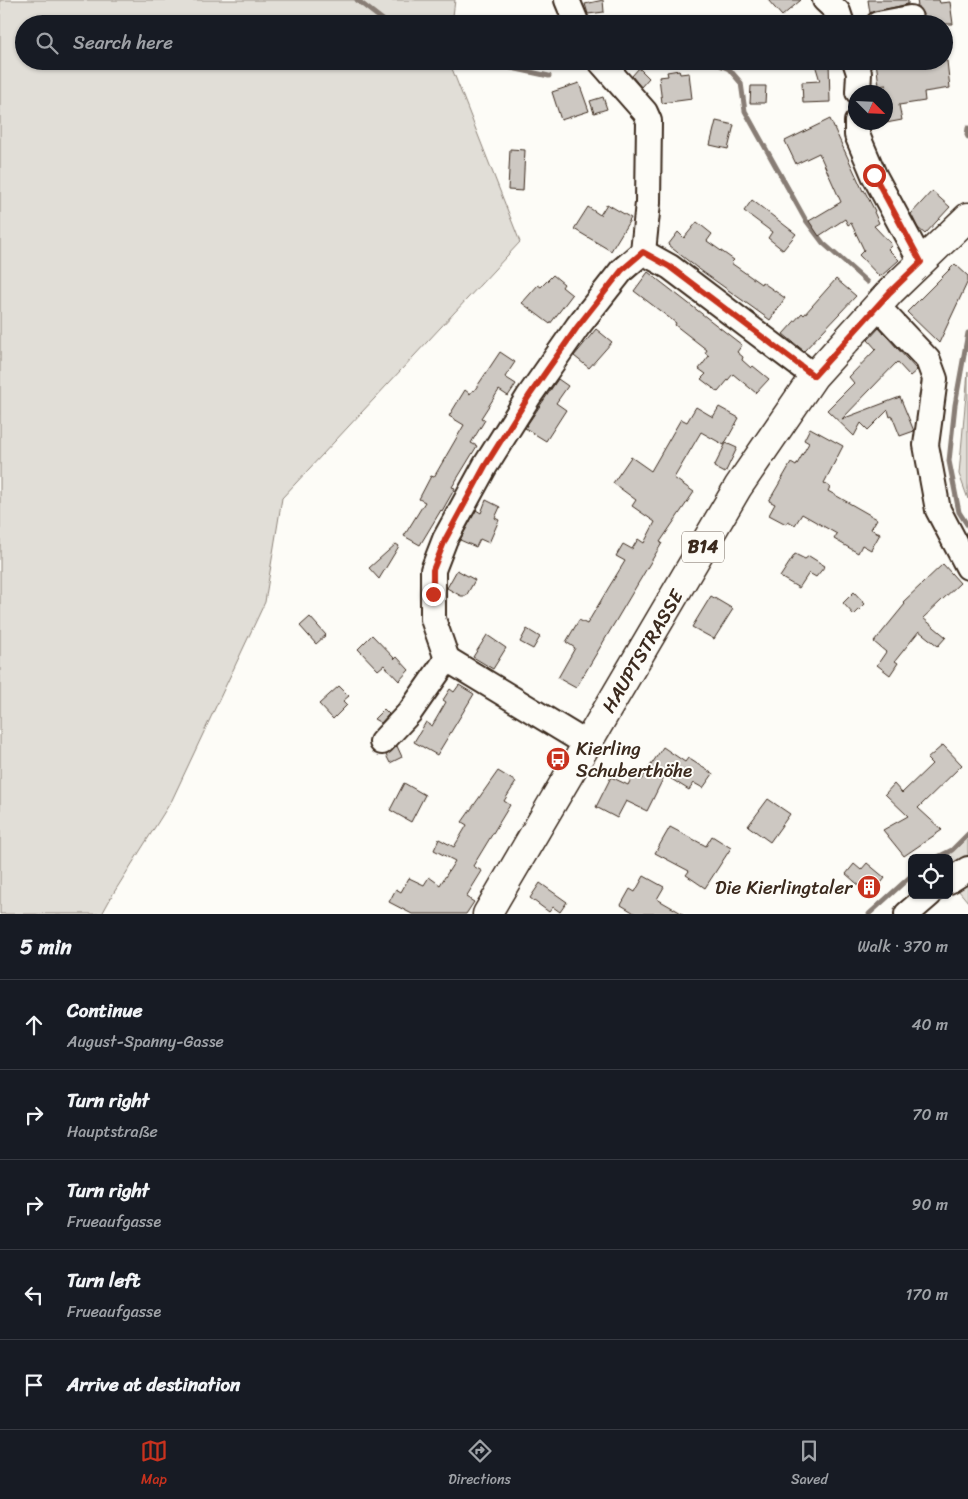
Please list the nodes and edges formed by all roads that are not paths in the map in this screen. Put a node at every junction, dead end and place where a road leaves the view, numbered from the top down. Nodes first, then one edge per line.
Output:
1 (567, 0) edge
2 (825, 0) edge
3 (573, 15) edge
4 (839, 15) edge
5 (608, 70) edge
6 (858, 70) edge
7 (858, 85) edge
8 (857, 130) edge
9 (968, 217) edge
10 (643, 252) junction
11 (921, 262) junction
12 (877, 306) junction
13 (814, 376) junction
14 (968, 567) edge
15 (447, 660) junction
16 (382, 742) dead end
17 (587, 744) junction
18 (968, 869) edge
19 (953, 878) edge
20 (924, 899) edge
21 (487, 914) edge
22 (907, 914) edge

1 - 3 street
2 - 4 street
5 - 10 street
6 - 7 street
8 - 11 street
9 - 11 main road, HAUPTSTRASSE / B14
10 - 13 street
10 - 15 street
11 - 12 main road, HAUPTSTRASSE / B14
12 - 13 main road, HAUPTSTRASSE / B14
12 - 14 street
13 - 17 main road, HAUPTSTRASSE / B14
15 - 16 street
15 - 17 street
17 - 21 main road, HAUPTSTRASSE / B14
18 - 19 street
20 - 22 street

